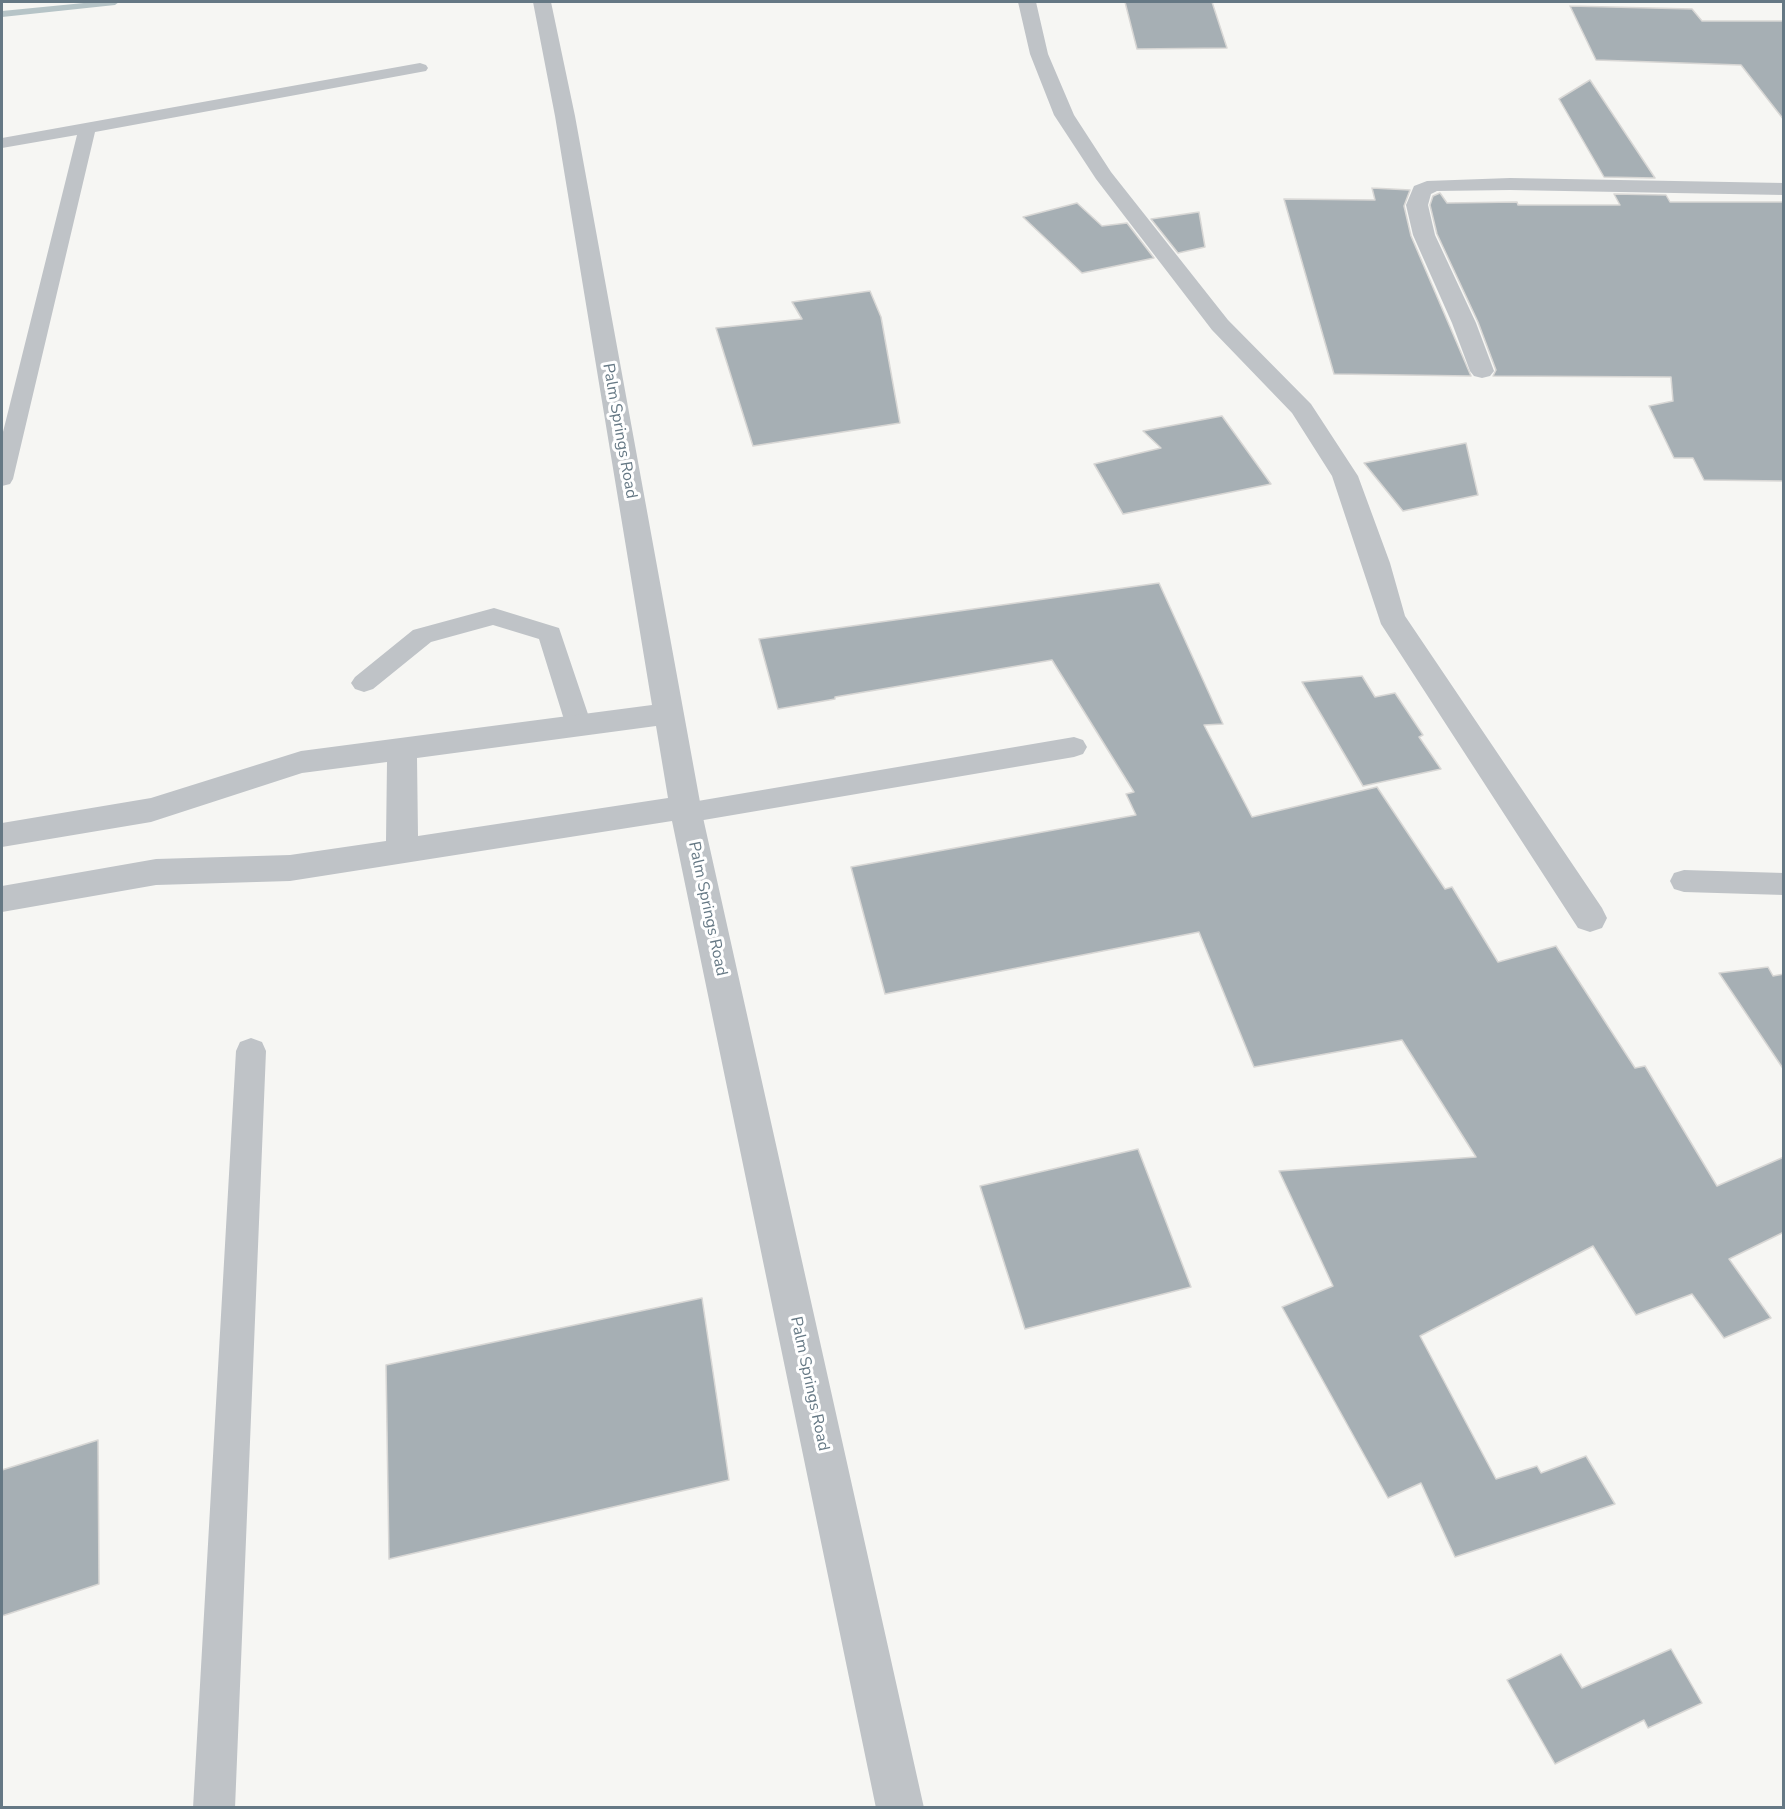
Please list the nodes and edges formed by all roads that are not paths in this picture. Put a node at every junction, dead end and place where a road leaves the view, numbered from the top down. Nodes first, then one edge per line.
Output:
1 (1027, 2) edge
2 (544, 3) edge
3 (420, 68) dead end
4 (87, 128) junction
5 (2, 143) edge
6 (1784, 189) edge
7 (1482, 371) dead end
8 (2, 479) edge
9 (364, 682) dead end
10 (668, 714) junction
11 (579, 726) junction
12 (1074, 747) dead end
13 (402, 749) junction
14 (686, 810) junction
15 (2, 835) edge
16 (402, 850) junction
17 (1684, 881) dead end
18 (1784, 884) edge
19 (2, 899) edge
20 (1590, 918) dead end
21 (251, 1051) dead end
22 (214, 1808) edge
23 (900, 1808) edge

1 - 20 street
2 - 10 street, Palm Springs Road
3 - 4 lane
4 - 5 lane
4 - 8 lane
6 - 7 street
9 - 11 lane
10 - 11 street
10 - 14 street, Palm Springs Road
11 - 13 street
12 - 14 lane
13 - 15 street
13 - 16 street
14 - 16 street
14 - 23 street, Palm Springs Road
16 - 19 street
17 - 18 lane
21 - 22 lane

